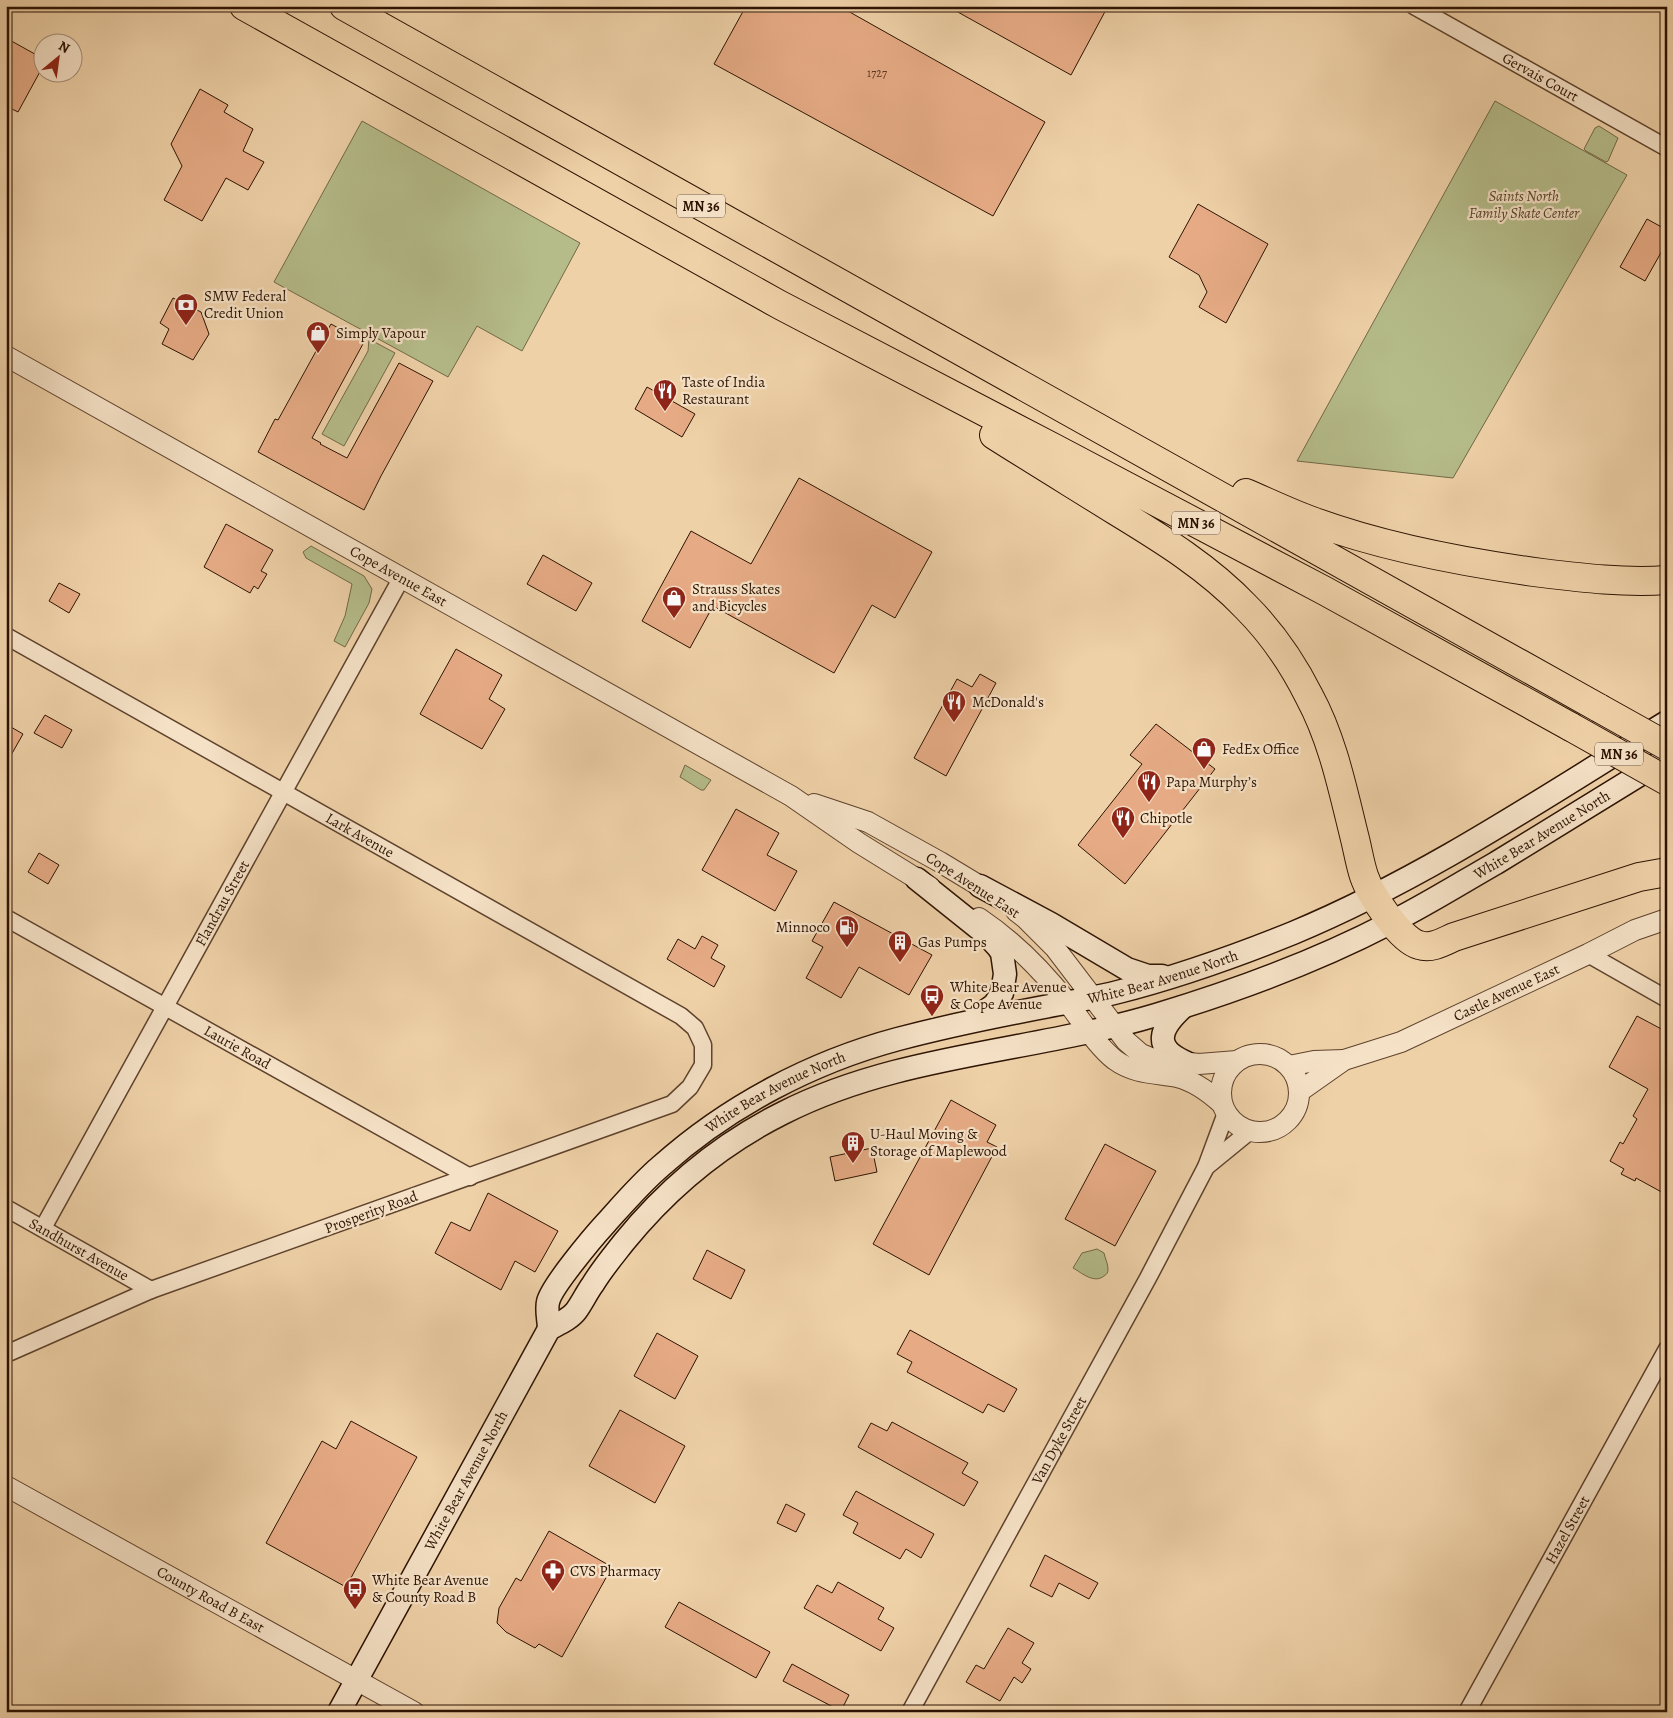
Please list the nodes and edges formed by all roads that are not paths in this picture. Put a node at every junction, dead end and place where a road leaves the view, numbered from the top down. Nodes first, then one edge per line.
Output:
1 (244, 6) edge
2 (344, 6) edge
3 (1414, 6) edge
4 (1667, 148) edge
5 (818, 326) junction
6 (6, 356) edge
7 (1058, 405) junction
8 (402, 577) junction
9 (1667, 580) edge
10 (6, 636) edge
11 (1667, 722) edge
12 (1667, 746) edge
13 (1667, 758) edge
14 (1667, 781) edge
15 (283, 793) junction
16 (791, 796) junction
17 (1667, 872) edge
18 (917, 879) junction
19 (980, 886) junction
20 (1374, 896) junction
21 (6, 918) edge
22 (1667, 919) edge
23 (1392, 922) junction
24 (1588, 954) junction
25 (1176, 975) junction
26 (1093, 997) junction
27 (1667, 998) edge
28 (1068, 1002) junction
29 (164, 1006) junction
30 (1183, 1007) junction
31 (968, 1023) junction
32 (1116, 1026) junction
33 (1092, 1033) junction
34 (703, 1045) joint
35 (1344, 1060) junction
36 (1237, 1061) junction
37 (1187, 1063) junction
38 (1289, 1066) junction
39 (1300, 1091) junction
40 (1224, 1108) junction
41 (1250, 1131) junction
42 (1206, 1166) junction
43 (470, 1177) junction
44 (6, 1208) edge
45 (43, 1228) junction
46 (151, 1290) junction
47 (549, 1329) junction
48 (1667, 1349) edge
49 (6, 1354) edge
50 (6, 1486) edge
51 (356, 1680) junction
52 (339, 1712) edge
53 (414, 1712) edge
54 (910, 1712) edge
55 (1467, 1712) edge

1 - 5 highway, MN 36
2 - 7 highway, MN 36
3 - 4 street, Gervais Court
5 - 14 highway, MN 36, bridge
5 - 20 highway
6 - 8 street, Cope Avenue East
7 - 9 highway
7 - 12 highway, MN 36, bridge
8 - 15 street, Flandrau Street
8 - 16 street, Cope Avenue East
10 - 15 street, Lark Avenue
11 - 20 main road, White Bear Avenue North
13 - 23 main road, White Bear Avenue North
15 - 29 street, Flandrau Street
15 - 34 street, Lark Avenue
16 - 18 street, Cope Avenue East
16 - 19 street, Cope Avenue East
17 - 23 highway
18 - 28 street, Cope Avenue East
18 - 31 main road
19 - 25 main road
19 - 26 street, Cope Avenue East
20 - 23 highway
20 - 25 main road, White Bear Avenue North
21 - 29 street, Laurie Road
22 - 24 street, Castle Avenue East
23 - 30 main road, White Bear Avenue North
24 - 27 street
24 - 35 street, Castle Avenue East
25 - 26 main road, White Bear Avenue North
26 - 28 main road, White Bear Avenue North
26 - 32 street, Cope Avenue East
28 - 31 main road, White Bear Avenue North
28 - 33 street
29 - 43 street, Laurie Road
29 - 45 street, Flandrau Street
30 - 32 main road, White Bear Avenue North
30 - 37 main road
31 - 47 main road, White Bear Avenue North
32 - 33 main road, White Bear Avenue North
32 - 37 street
33 - 40 street
33 - 47 main road, White Bear Avenue North
34 - 43 street, Prosperity Road
35 - 38 street
35 - 39 street
36 - 37 street
36 - 38 street
36 - 40 street
38 - 39 street
39 - 41 street
40 - 41 street
40 - 42 street, Van Dyke Street
41 - 42 street, Van Dyke Street
42 - 54 street, Van Dyke Street
43 - 46 street, Prosperity Road
44 - 45 street, Sandhurst Avenue
45 - 46 street, Sandhurst Avenue
46 - 49 street, Prosperity Road
47 - 51 main road, White Bear Avenue North
48 - 55 street, Hazel Street
50 - 51 street, County Road B East
51 - 52 main road, White Bear Avenue North
51 - 53 street, County Road B East

